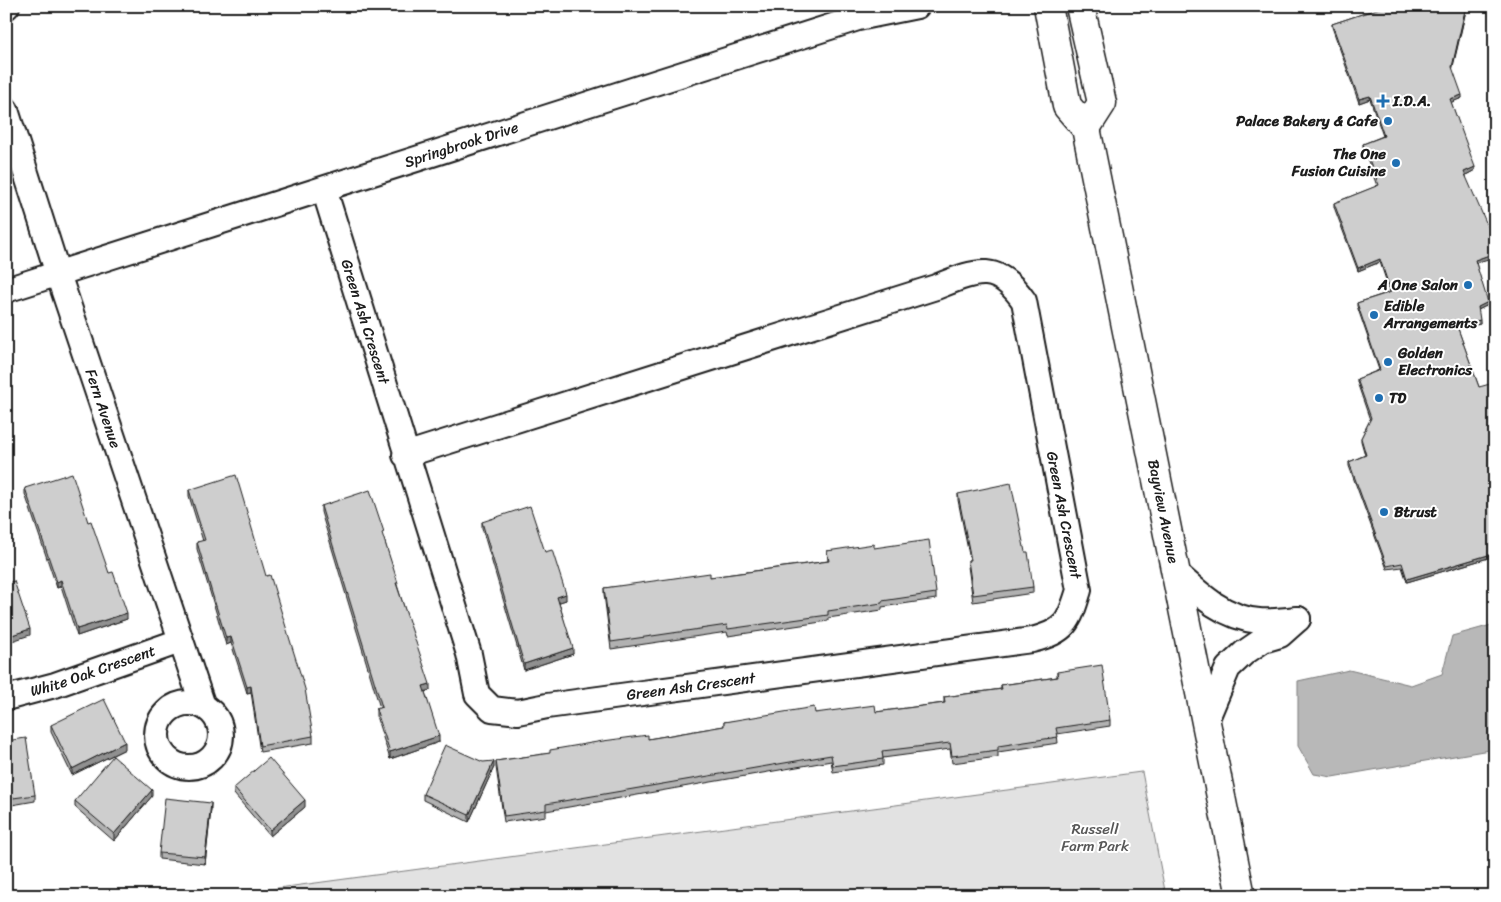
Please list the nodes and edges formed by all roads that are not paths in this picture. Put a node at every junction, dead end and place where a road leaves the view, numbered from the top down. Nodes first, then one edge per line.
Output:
1 (917, 6) edge
2 (1048, 6) edge
3 (1080, 6) edge
4 (6, 110) edge
5 (1086, 128) junction
6 (324, 190) junction
7 (58, 274) junction
8 (6, 290) edge
9 (405, 455) junction
10 (1176, 573) junction
11 (180, 642) junction
12 (6, 698) edge
13 (203, 706) dead end
14 (1205, 723) junction
15 (1240, 896) edge

1 - 6 street, Springbrook Drive
2 - 5 main road
3 - 5 main road
4 - 7 street, Fern Avenue
5 - 10 main road, Bayview Avenue
6 - 7 street, Springbrook Drive
6 - 9 street, Green Ash Crescent
7 - 8 street, Springbrook Drive
7 - 11 street, Fern Avenue
9 - 9 street, Green Ash Crescent
10 - 14 main road, Bayview Avenue
10 - 14 street
11 - 12 street, White Oak Crescent
11 - 13 street, Fern Avenue
14 - 15 main road, Bayview Avenue

